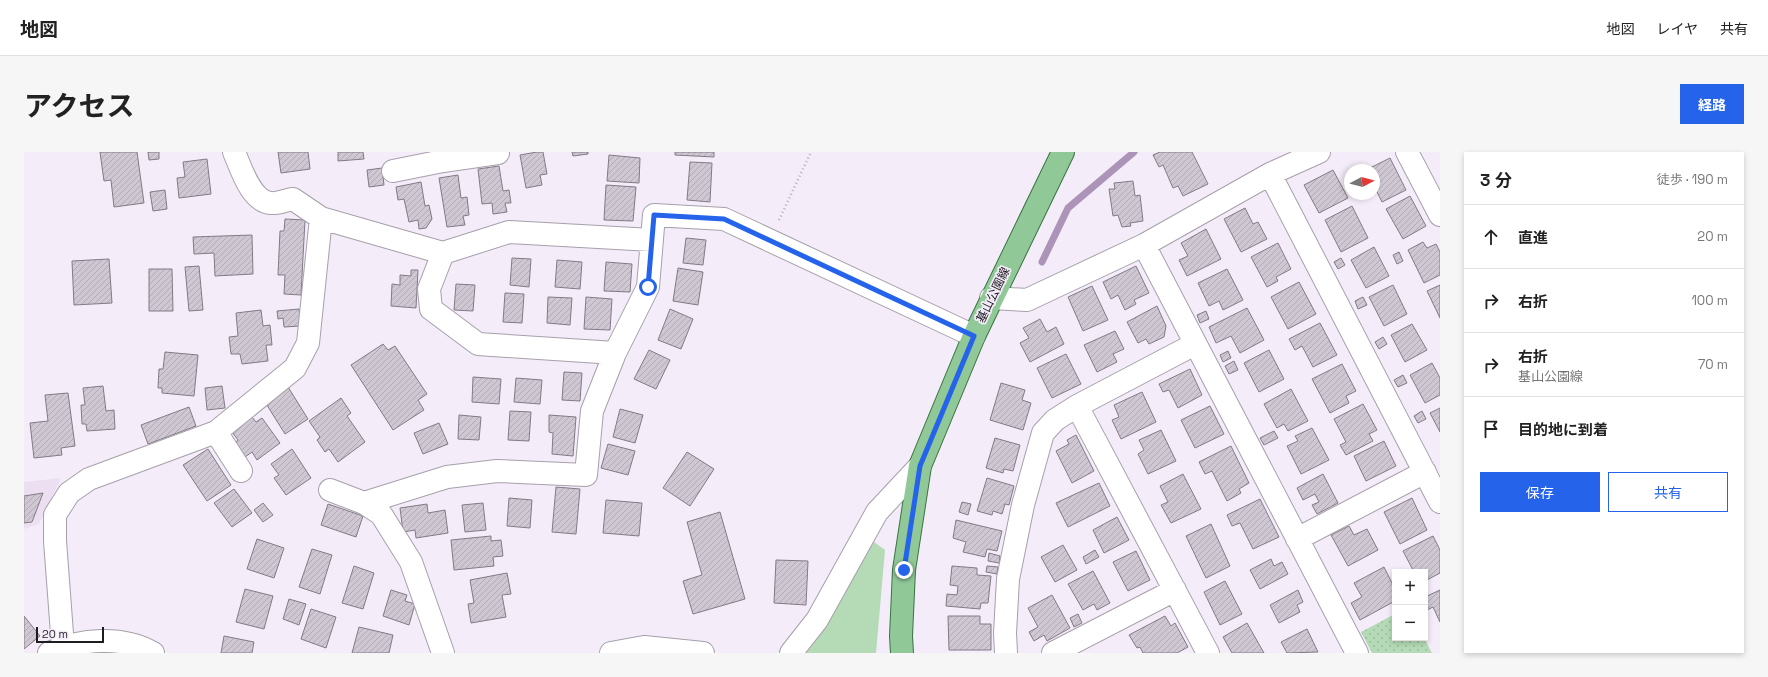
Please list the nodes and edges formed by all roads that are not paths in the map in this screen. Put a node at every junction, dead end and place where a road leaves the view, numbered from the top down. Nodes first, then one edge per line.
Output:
1 (234, 152) edge
2 (1063, 152) edge
3 (1319, 152) edge
4 (1407, 152) edge
5 (498, 153) dead end
6 (443, 156) edge
7 (393, 171) dead end
8 (1270, 174) junction
9 (1440, 215) edge
10 (321, 218) junction
11 (652, 240) junction
12 (1144, 245) junction
13 (443, 253) junction
14 (992, 298) junction
15 (974, 336) junction
16 (1195, 344) junction
17 (615, 352) junction
18 (1077, 406) junction
19 (216, 432) junction
20 (920, 466) junction
21 (242, 471) dead end
22 (1425, 472) junction
23 (330, 490) dead end
24 (1440, 502) edge
25 (364, 503) junction
26 (1297, 539) junction
27 (1175, 590) junction
28 (56, 650) edge
29 (153, 653) edge
30 (444, 653) edge
31 (611, 653) edge
32 (703, 653) edge
33 (791, 653) edge
34 (902, 653) edge
35 (1006, 653) edge
36 (1053, 653) edge
37 (1208, 653) edge
38 (1357, 653) edge

1 - 10 street
2 - 14 main road, 基山公園線
3 - 8 street
4 - 9 street
5 - 6 street
6 - 7 street
8 - 12 street
8 - 22 street
10 - 13 street
10 - 19 street
11 - 13 street
11 - 15 street
11 - 17 street
12 - 14 street
12 - 16 street
13 - 17 street
14 - 15 main road, 基山公園線
15 - 20 main road, 基山公園線
16 - 18 street
16 - 26 street
17 - 25 street
18 - 27 street
18 - 35 street
19 - 21 street
19 - 28 street
20 - 33 street
20 - 34 main road, 基山公園線
22 - 24 street
22 - 26 street
23 - 25 street
25 - 30 street
26 - 38 street
27 - 36 street
27 - 37 street
28 - 29 street
31 - 32 street

